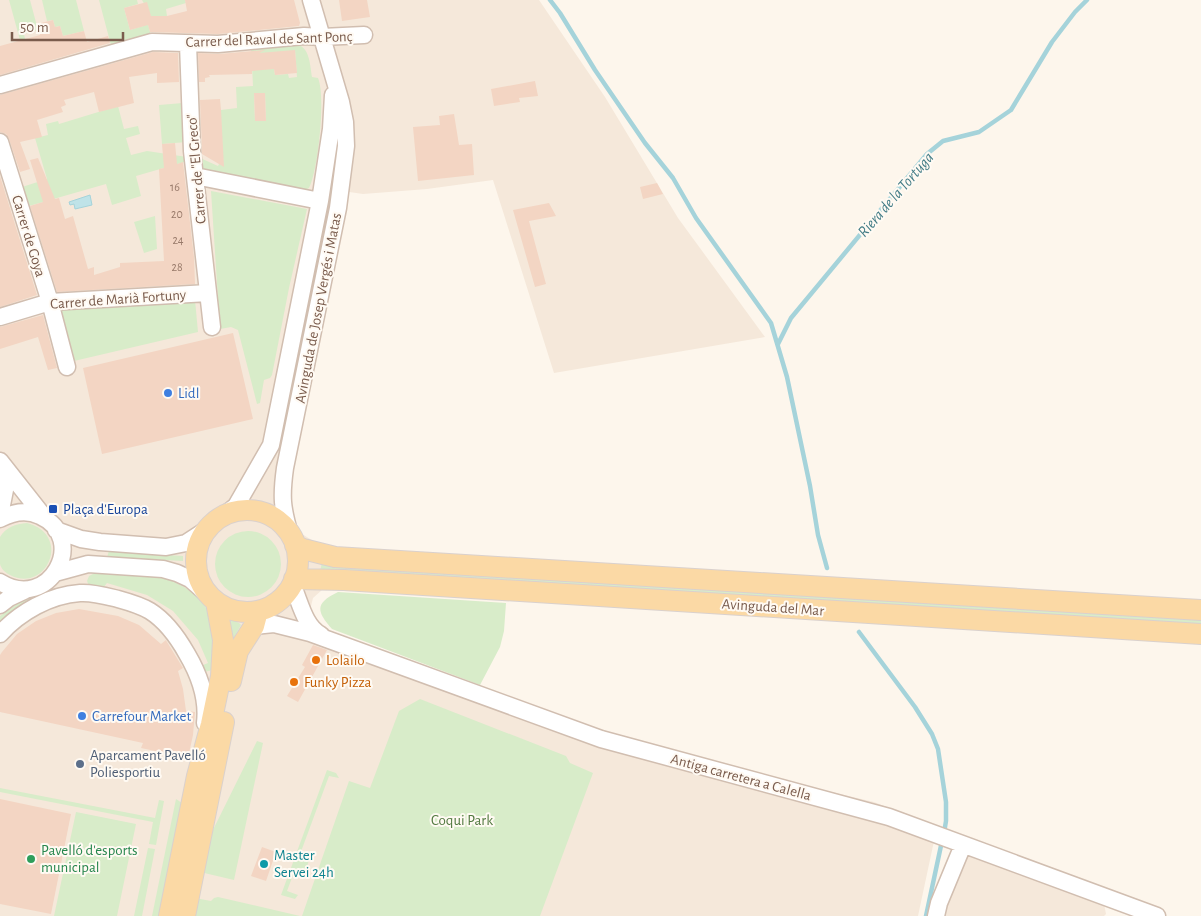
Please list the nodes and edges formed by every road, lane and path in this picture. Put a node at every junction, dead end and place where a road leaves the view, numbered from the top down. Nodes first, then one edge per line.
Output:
1 (311, 0) edge
2 (364, 35) dead end
3 (322, 38) junction
4 (188, 44) junction
5 (333, 80) junction
6 (0, 85) edge
7 (0, 142) edge
8 (195, 176) junction
9 (320, 201) junction
10 (208, 293) junction
11 (50, 302) junction
12 (0, 317) edge
13 (212, 326) dead end
14 (68, 367) dead end
15 (0, 461) edge
16 (0, 471) edge
17 (0, 515) edge
18 (0, 519) edge
19 (50, 524) junction
20 (214, 524) junction
21 (293, 540) junction
22 (51, 578) junction
23 (0, 582) edge
24 (293, 582) junction
25 (26, 590) junction
26 (84, 593) junction
27 (212, 598) junction
28 (0, 605) edge
29 (1201, 610) edge
30 (257, 616) junction
31 (0, 634) edge
32 (1201, 634) edge
33 (325, 638) junction
34 (203, 751) junction
35 (960, 843) junction
36 (1119, 910) edge
37 (169, 916) edge
38 (185, 916) edge
39 (936, 916) edge
40 (1157, 916) edge

1 - 3 street, Avinguda de Josep Vergés i Matas
2 - 3 street, Carrer del Raval de Sant Ponç
3 - 4 street, Carrer del Raval de Sant Ponç
3 - 5 street, Avinguda de Josep Vergés i Matas
4 - 6 street, Carrer del Raval de Sant Ponç
4 - 8 street, Carrer de "El Greco"
5 - 9 street, Avinguda de Josep Vergés i Matas
5 - 21 street, Avinguda de Josep Vergés i Matas
7 - 11 street, Carrer de Goya
8 - 9 street
8 - 10 street, Carrer de "El Greco"
9 - 20 street, Avinguda de Josep Vergés i Matas
10 - 11 street, Carrer de Marià Fortuny
10 - 13 street, Carrer de "El Greco"
11 - 12 street, Carrer de Marià Fortuny
11 - 14 street, Carrer de Goya
15 - 19 street
16 - 17 street
18 - 19 street, Avinguda de Josep Vergés i Matas
19 - 20 street, Avinguda de Josep Vergés i Matas
19 - 22 street
20 - 21 main road
20 - 27 main road
21 - 24 main road
21 - 29 main road, Avinguda del Mar
22 - 25 street
22 - 26 street
22 - 27 street
23 - 25 street
24 - 30 main road
24 - 32 main road, Avinguda del Mar
24 - 33 street, Antiga carretera a Calella
25 - 28 street
26 - 31 street
26 - 34 street
27 - 30 main road
27 - 34 main road
30 - 33 street, Antiga carretera a Calella
30 - 38 main road
33 - 35 street, Antiga carretera a Calella
34 - 37 main road
35 - 36 street, Antiga carretera a Calella
35 - 39 street
36 - 40 street, Antiga carretera a Calella

